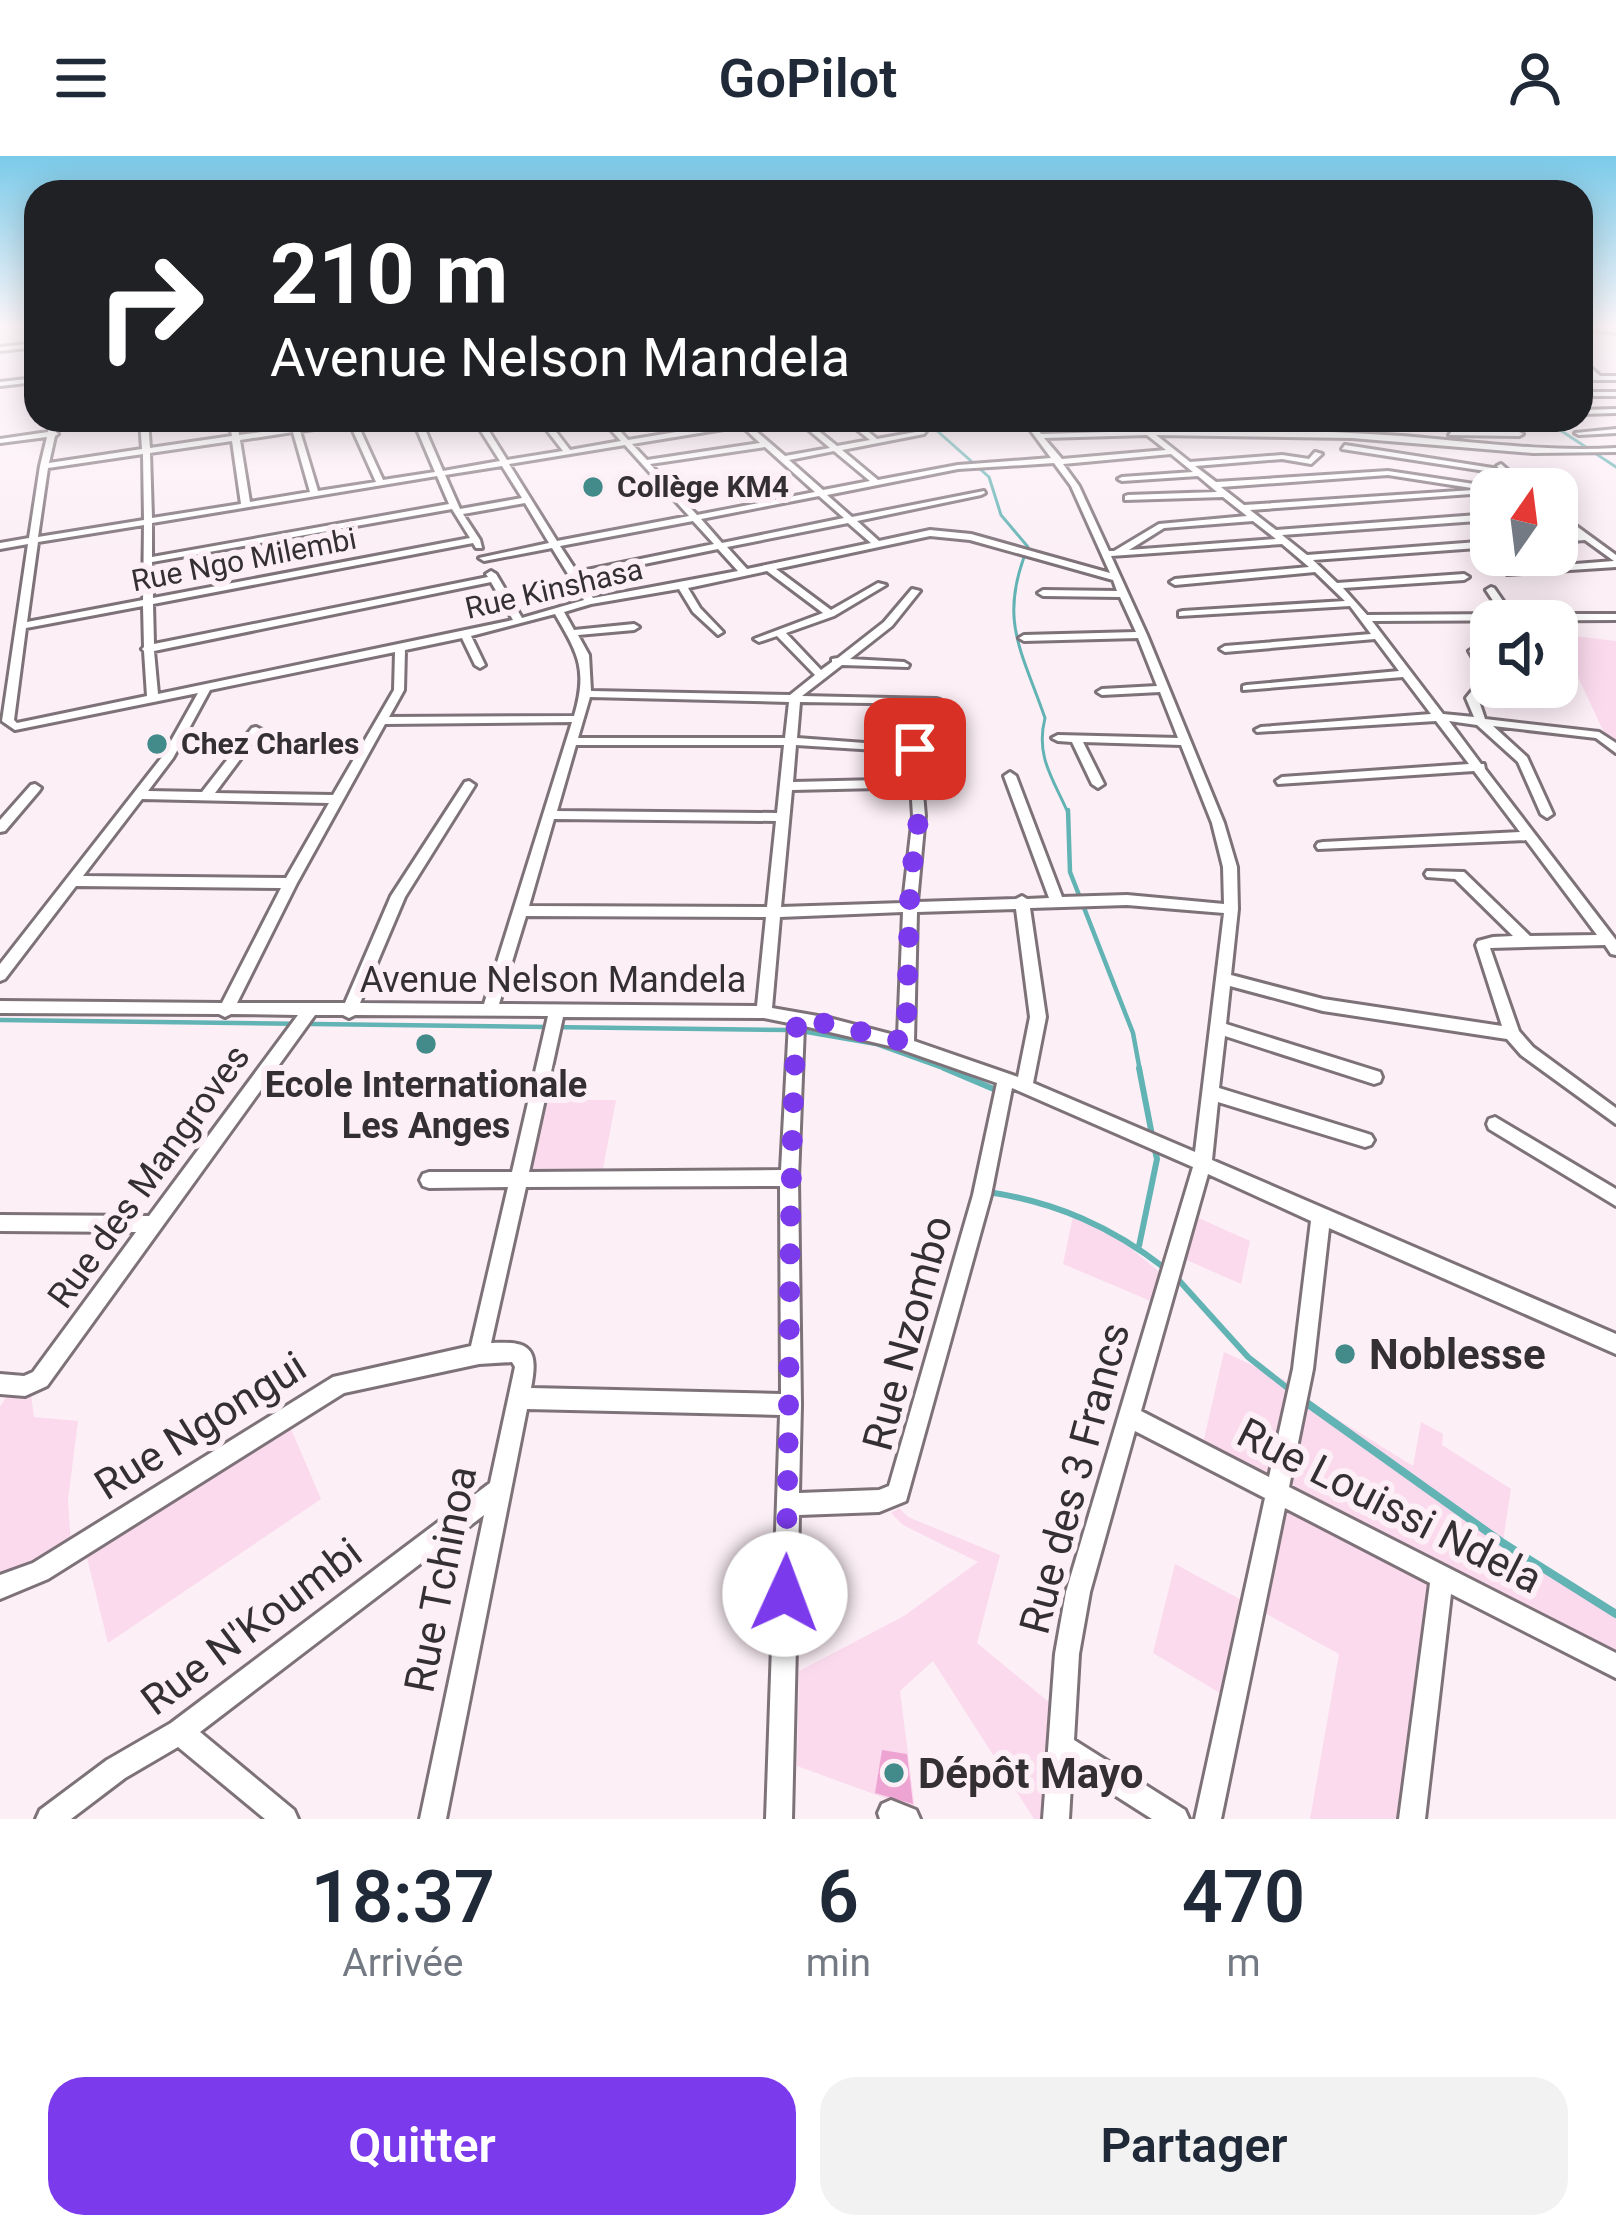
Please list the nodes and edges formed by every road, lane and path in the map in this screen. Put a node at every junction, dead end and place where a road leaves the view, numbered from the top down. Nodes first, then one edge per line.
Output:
1 (1616, 431) edge
2 (145, 432) edge
3 (236, 432) edge
4 (260, 432) edge
5 (297, 432) edge
6 (360, 432) edge
7 (423, 432) edge
8 (486, 432) edge
9 (552, 432) edge
10 (617, 432) edge
11 (687, 432) edge
12 (753, 432) edge
13 (814, 432) edge
14 (864, 432) edge
15 (924, 432) dead end
16 (1036, 432) edge
17 (1125, 432) edge
18 (1148, 432) edge
19 (1180, 432) edge
20 (1401, 432) edge
21 (1453, 432) edge
22 (1516, 432) edge
23 (1579, 433) dead end
24 (54, 434) joint
25 (678, 434) joint
26 (1519, 434) junction
27 (1039, 436) junction
28 (238, 437) junction
29 (1450, 438) junction
30 (1410, 439) junction
31 (874, 440) junction
32 (0, 441) edge
33 (626, 442) junction
34 (767, 444) junction
35 (1345, 447) dead end
36 (1487, 448) junction
37 (835, 450) junction
38 (1616, 450) edge
39 (147, 451) junction
40 (568, 452) junction
41 (1173, 452) junction
42 (1548, 452) junction
43 (1318, 454) dead end
44 (783, 459) junction
45 (1058, 461) junction
46 (506, 463) junction
47 (643, 463) junction
48 (1188, 464) junction
49 (44, 466) junction
50 (1480, 468) edge
51 (1503, 468) edge
52 (1199, 473) junction
53 (442, 474) junction
54 (1122, 479) dead end
55 (877, 483) junction
56 (381, 484) junction
57 (1214, 485) junction
58 (1470, 487) edge
59 (1470, 492) edge
60 (981, 493) dead end
61 (822, 494) junction
62 (1225, 494) junction
63 (316, 495) junction
64 (1128, 498) dead end
65 (526, 500) junction
66 (246, 506) junction
67 (1241, 508) junction
68 (456, 509) junction
69 (691, 518) junction
70 (849, 518) junction
71 (1254, 518) junction
72 (1470, 519) edge
73 (148, 522) junction
74 (1578, 530) edge
75 (1278, 537) junction
76 (1587, 537) junction
77 (1578, 538) edge
78 (34, 540) junction
79 (476, 540) junction
80 (875, 542) junction
81 (554, 543) junction
82 (719, 545) junction
83 (0, 546) edge
84 (1470, 546) edge
85 (1110, 554) junction
86 (484, 558) junction
87 (1305, 558) junction
88 (150, 560) junction
89 (1616, 561) edge
90 (1578, 565) edge
91 (767, 567) junction
92 (1317, 569) junction
93 (744, 572) junction
94 (577, 575) junction
95 (1464, 577) dead end
96 (1116, 578) junction
97 (493, 579) junction
98 (1175, 582) dead end
99 (880, 585) dead end
100 (682, 586) junction
101 (1336, 586) junction
102 (1491, 590) dead end
103 (915, 591) dead end
104 (1043, 593) dead end
105 (1123, 594) junction
106 (1498, 600) edge
107 (590, 601) junction
108 (149, 602) junction
109 (1353, 603) junction
110 (558, 610) junction
111 (830, 614) junction
112 (1184, 614) dead end
113 (1470, 617) edge
114 (1578, 617) edge
115 (1616, 617) edge
116 (1366, 618) junction
117 (519, 622) junction
118 (21, 626) junction
119 (634, 627) dead end
120 (718, 632) dead end
121 (779, 632) junction
122 (572, 633) junction
123 (465, 634) junction
124 (1142, 635) junction
125 (1379, 636) junction
126 (1024, 638) dead end
127 (759, 639) dead end
128 (400, 648) junction
129 (146, 649) junction
130 (1225, 649) dead end
131 (836, 661) junction
132 (479, 664) dead end
133 (904, 665) dead end
134 (818, 673) junction
135 (1407, 673) junction
136 (206, 688) junction
137 (1247, 688) dead end
138 (1164, 689) junction
139 (1102, 692) dead end
140 (586, 694) junction
141 (795, 695) junction
142 (152, 700) junction
143 (936, 702) dead end
144 (1476, 708) edge
145 (1441, 717) junction
146 (580, 719) junction
147 (380, 721) junction
148 (1481, 722) junction
149 (256, 730) dead end
150 (1262, 730) dead end
151 (1058, 738) dead end
152 (1076, 739) junction
153 (789, 741) junction
154 (572, 742) junction
155 (1186, 742) junction
156 (1616, 748) edge
157 (1480, 767) junction
158 (1010, 776) dead end
159 (1282, 781) dead end
160 (880, 784) dead end
161 (1098, 784) dead end
162 (469, 785) dead end
163 (785, 786) junction
164 (35, 788) dead end
165 (137, 795) junction
166 (205, 797) junction
167 (338, 799) junction
168 (551, 814) junction
169 (1547, 814) dead end
170 (782, 818) junction
171 (0, 828) edge
172 (1531, 836) junction
173 (1323, 846) dead end
174 (1432, 874) dead end
175 (71, 881) junction
176 (290, 884) junction
177 (1022, 902) junction
178 (1057, 902) junction
179 (910, 907) junction
180 (1231, 909) junction
181 (520, 911) junction
182 (774, 912) junction
183 (1525, 940) junction
184 (1612, 945) edge
185 (0, 975) edge
186 (1224, 979) junction
187 (0, 1007) edge
188 (490, 1010) junction
189 (225, 1011) junction
190 (309, 1011) junction
191 (557, 1011) junction
192 (349, 1012) junction
193 (764, 1012) junction
194 (797, 1017) junction
195 (1220, 1028) junction
196 (1512, 1034) junction
197 (906, 1042) junction
198 (1374, 1077) dead end
199 (1014, 1085) junction
200 (1212, 1093) junction
201 (1616, 1117) edge
202 (1495, 1124) dead end
203 (1365, 1140) dead end
204 (1203, 1162) junction
205 (789, 1178) junction
206 (429, 1180) dead end
207 (518, 1180) junction
208 (1616, 1198) edge
209 (1321, 1216) junction
210 (0, 1222) edge
211 (153, 1224) junction
212 (1616, 1345) edge
213 (479, 1354) junction
214 (522, 1356) joint
215 (0, 1384) edge
216 (518, 1398) junction
217 (791, 1406) junction
218 (1128, 1416) junction
219 (497, 1491) junction
220 (1277, 1492) junction
221 (788, 1504) junction
222 (1442, 1577) junction
223 (0, 1587) edge
224 (1616, 1666) edge
225 (180, 1732) junction
226 (1061, 1746) junction
227 (49, 1819) edge
228 (286, 1819) edge
229 (433, 1819) edge
230 (778, 1819) edge
231 (1056, 1819) edge
232 (1176, 1819) edge
233 (1208, 1819) edge
234 (1412, 1819) edge

1 - 23 street
2 - 39 street
3 - 28 street
4 - 28 street
5 - 63 street
6 - 56 street
7 - 53 street
8 - 46 street
9 - 40 street
10 - 33 street
11 - 25 street
12 - 34 street
13 - 37 street
14 - 31 street
15 - 31 street
16 - 27 street, Rue des 3 Francs
17 - 27 street
18 - 41 street
19 - 30 street
20 - 30 street
21 - 29 street
22 - 26 street
24 - 32 street
24 - 49 street
25 - 33 street
26 - 29 street
26 - 42 street
27 - 45 street, Rue des 3 Francs
28 - 39 street
28 - 66 street
29 - 30 street
29 - 36 street
31 - 37 street
33 - 40 street
33 - 47 street
34 - 44 street
34 - 47 street
35 - 50 street
36 - 42 street
36 - 51 street
37 - 44 street
37 - 55 street
38 - 42 street
39 - 49 street
39 - 73 street
40 - 46 street
41 - 45 street
41 - 48 street
43 - 48 street
44 - 61 street
45 - 55 street
45 - 85 street, Rue des 3 Francs
46 - 53 street
46 - 65 street
47 - 69 street
48 - 52 street
49 - 78 street
52 - 54 street
52 - 57 street
53 - 56 street
53 - 68 street
55 - 61 street
56 - 63 street
57 - 58 street
57 - 62 street
59 - 67 street
60 - 70 street
61 - 69 street
61 - 70 street
62 - 64 street
62 - 67 street
63 - 66 street
65 - 68 street
65 - 81 street
66 - 73 street
67 - 71 street
68 - 79 street
68 - 88 street
69 - 81 street
69 - 82 street
70 - 80 street
70 - 82 street
71 - 75 street
71 - 85 street
72 - 75 street
73 - 78 street
73 - 88 street
74 - 76 street
75 - 85 street
75 - 87 street
76 - 77 street
76 - 89 street
78 - 83 street
78 - 118 street
79 - 86 street
79 - 108 street, Rue Ngo Milembi
80 - 91 street, Rue Kinshasa
80 - 96 street, Rue Kinshasa
81 - 86 street
81 - 94 street
82 - 93 street
82 - 94 street
84 - 87 street
85 - 96 street, Rue des 3 Francs
86 - 97 street
87 - 92 street
88 - 108 street
89 - 90 street
91 - 93 street, Rue Kinshasa
91 - 111 street
92 - 98 street
92 - 101 street
93 - 100 street, Rue Kinshasa
94 - 107 street
95 - 101 street
96 - 105 street, Rue des 3 Francs
97 - 117 street
97 - 129 street
99 - 111 street
100 - 107 street, Rue Kinshasa
100 - 120 street
101 - 109 street
102 - 106 street
103 - 131 street
104 - 105 street
105 - 124 street, Rue des 3 Francs
107 - 110 street, Rue Kinshasa
108 - 118 street, Rue Ngo Milembi
108 - 129 street
109 - 112 street
109 - 116 street
110 - 117 street, Rue Kinshasa
110 - 122 street
111 - 121 street
113 - 116 street
114 - 115 street
116 - 125 street
117 - 123 street, Rue Kinshasa
118 - 142 street, Rue Kinshasa
119 - 122 street
121 - 127 street
121 - 134 street
122 - 140 street
123 - 128 street, Rue Kinshasa
123 - 132 street
124 - 126 street
124 - 138 street, Rue des 3 Francs
125 - 130 street
125 - 135 street
128 - 136 street, Rue Kinshasa
128 - 147 street
129 - 142 street
131 - 133 street
131 - 134 street
134 - 141 street
135 - 137 street
135 - 145 street
136 - 142 street, Rue Kinshasa
136 - 165 street
138 - 139 street
138 - 155 street, Rue des 3 Francs
140 - 141 street
140 - 146 street
141 - 143 street
141 - 153 street
144 - 148 street
145 - 148 street
145 - 150 street
145 - 157 street
146 - 147 street
146 - 154 street
147 - 167 street
148 - 156 street
148 - 169 street
149 - 166 street
151 - 152 street
152 - 155 street
152 - 161 street
153 - 154 street
153 - 163 street
153 - 179 street
154 - 168 street
155 - 180 street, Rue des 3 Francs
157 - 159 street
157 - 172 street
158 - 178 street
160 - 163 street
162 - 192 street
163 - 170 street
164 - 171 street
165 - 166 street
165 - 175 street
166 - 167 street
167 - 176 street
168 - 170 street
168 - 181 street
170 - 182 street
172 - 173 street
172 - 184 street
174 - 183 street
175 - 176 street
175 - 185 street
176 - 189 street
177 - 178 street
177 - 179 street
177 - 199 street
178 - 180 street
179 - 182 street
179 - 197 street
180 - 186 street, Rue des 3 Francs
181 - 182 street
181 - 188 street
182 - 193 street
183 - 184 street
183 - 196 street
186 - 195 street, Rue des 3 Francs
186 - 196 street
187 - 189 street, Avenue Nelson Mandela
188 - 191 street, Avenue Nelson Mandela
188 - 192 street, Avenue Nelson Mandela
189 - 190 street, Avenue Nelson Mandela
190 - 192 street, Avenue Nelson Mandela
190 - 211 street, Rue des Mangroves
191 - 193 street, Avenue Nelson Mandela
191 - 207 street
193 - 194 street, Avenue Nelson Mandela
194 - 197 street, Avenue Nelson Mandela
194 - 205 street
195 - 198 street
195 - 200 street, Rue des 3 Francs
196 - 201 street
197 - 199 street, Avenue Nelson Mandela
199 - 204 street, Avenue Nelson Mandela
199 - 221 street, Rue Nzombo
200 - 203 street
200 - 204 street, Rue des 3 Francs
202 - 208 street
204 - 209 street, Avenue Nelson Mandela
204 - 218 street, Rue des 3 Francs
205 - 207 street
205 - 217 street
206 - 207 street
207 - 213 street
209 - 212 street, Avenue Nelson Mandela
209 - 220 street
210 - 211 street
211 - 215 street, Rue des Mangroves
213 - 214 street, Rue Ngongui
213 - 223 street, Rue Ngongui
214 - 216 street, Rue Tchinoa
216 - 217 street
216 - 219 street, Rue Tchinoa
217 - 221 street
218 - 220 street, Rue Louissi Ndela
218 - 226 street, Rue des 3 Francs
219 - 225 street, Rue N'Koumbi
219 - 229 street, Rue Tchinoa
220 - 222 street, Rue Louissi Ndela
220 - 233 street
221 - 230 street
222 - 224 street, Rue Louissi Ndela
222 - 234 street
225 - 227 street, Rue N'Koumbi
225 - 228 street
226 - 231 street, Rue des 3 Francs
226 - 232 street

